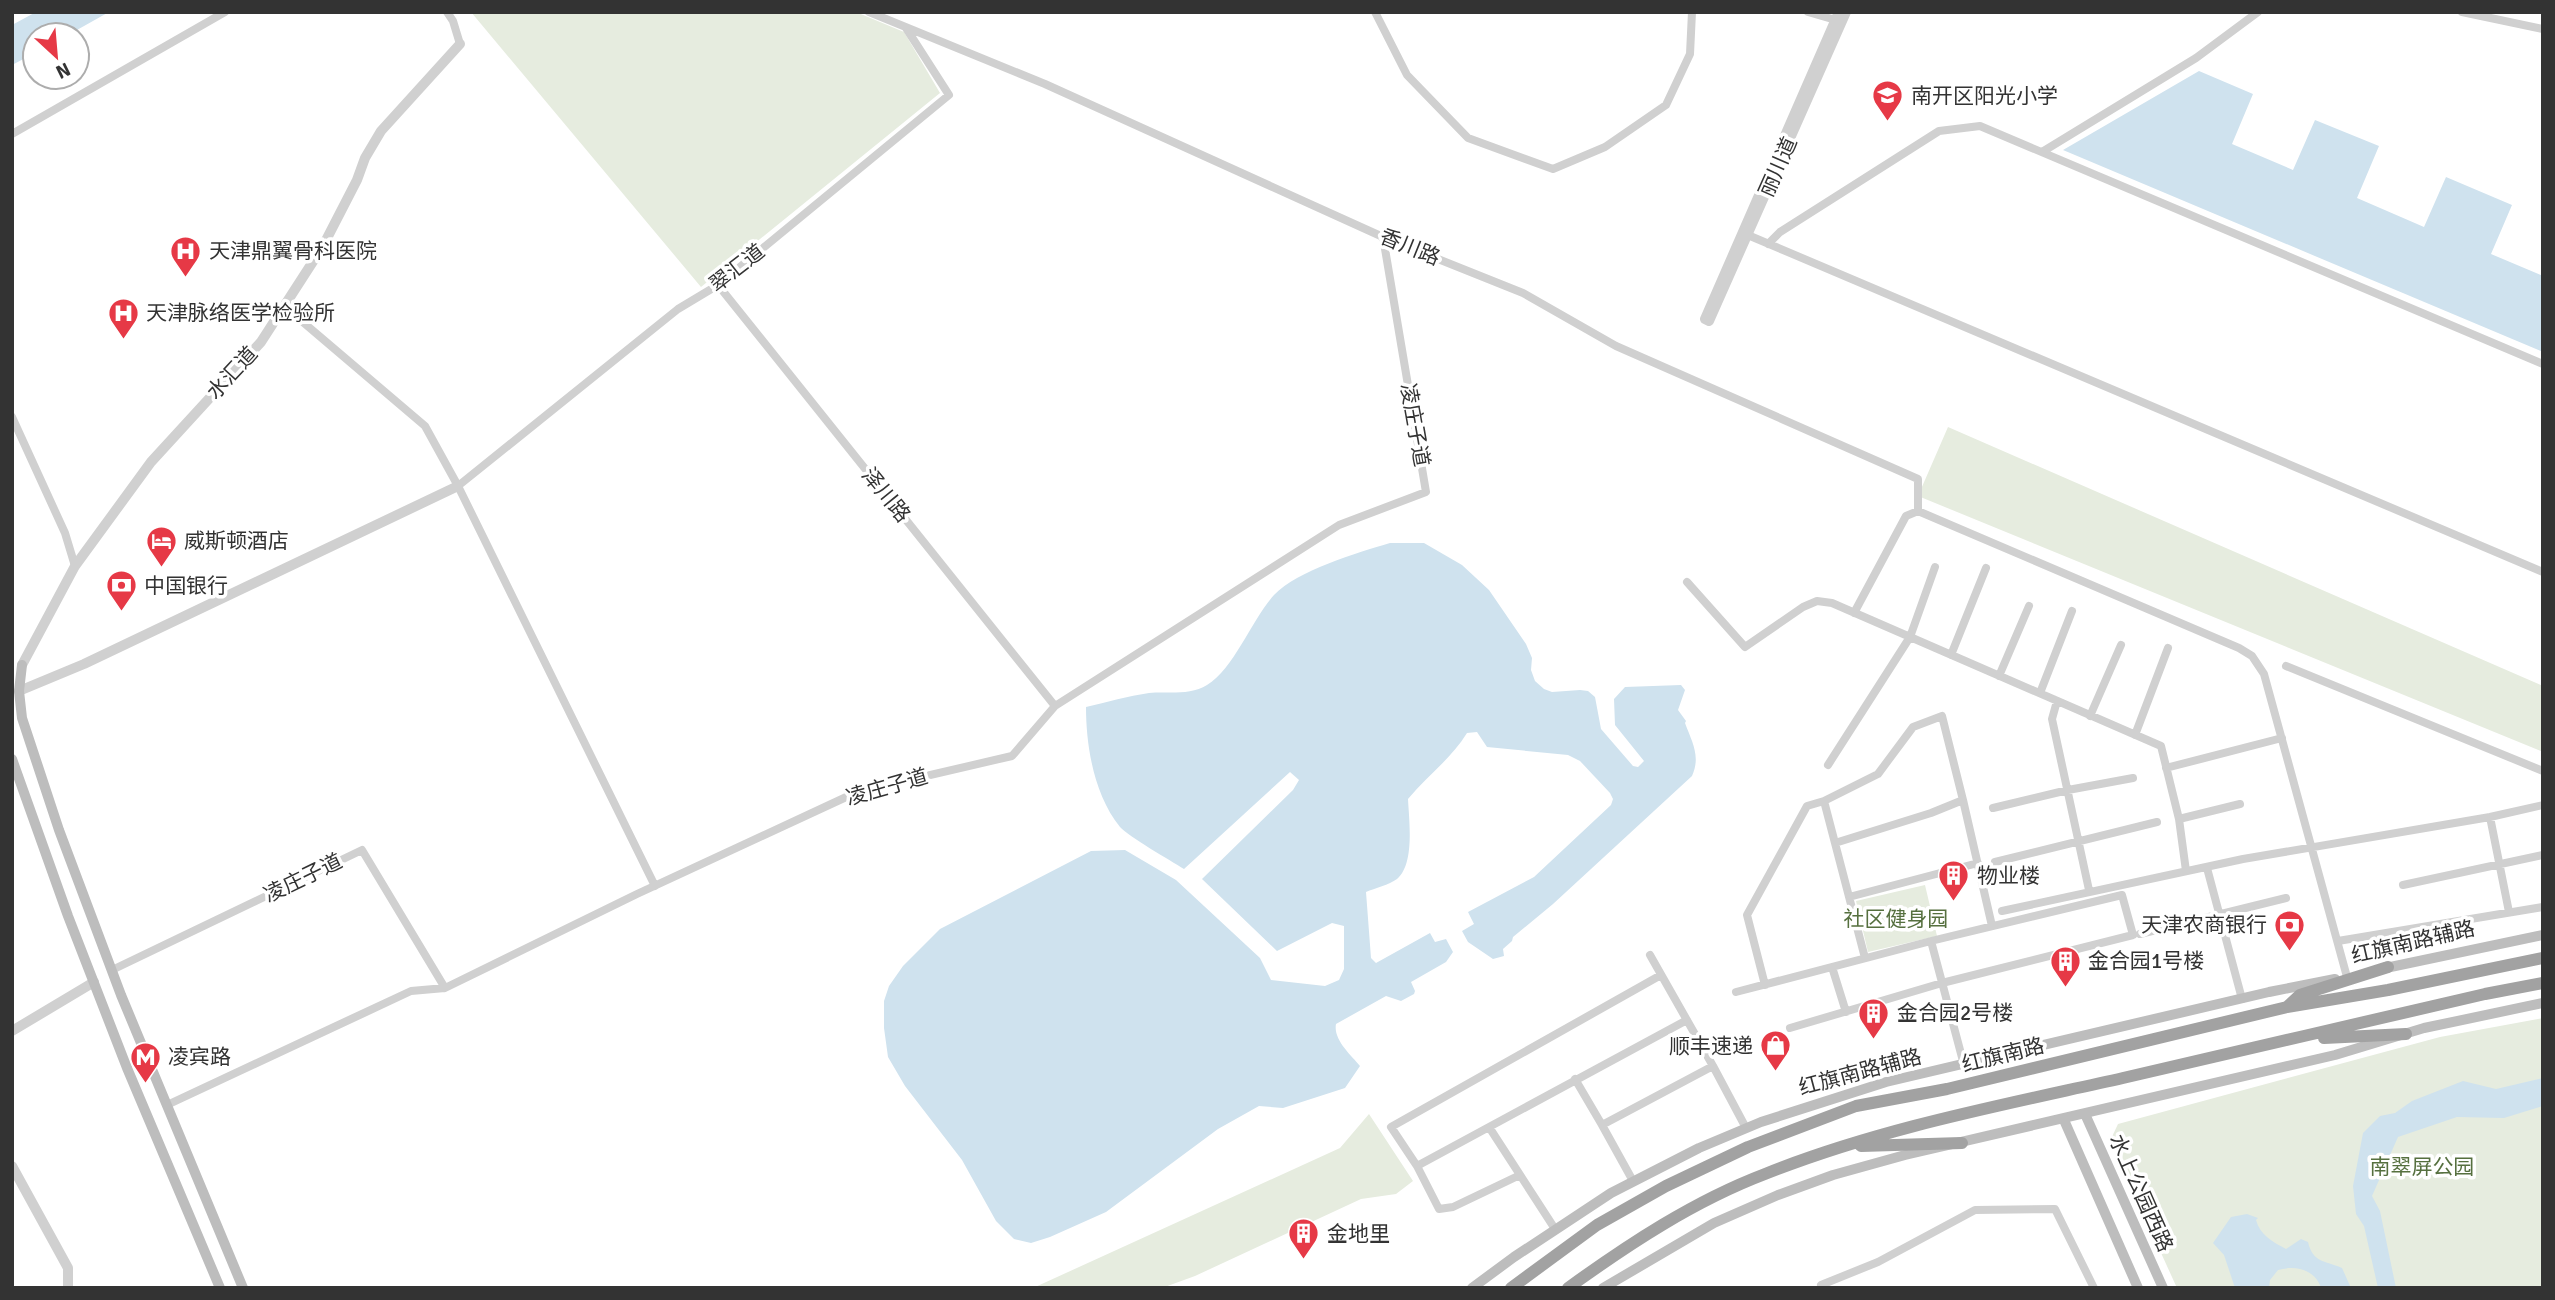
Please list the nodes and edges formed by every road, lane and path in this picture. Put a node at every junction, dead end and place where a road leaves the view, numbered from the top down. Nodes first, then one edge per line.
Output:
1 (225, 12) edge
2 (447, 12) edge
3 (869, 12) edge
4 (1375, 12) edge
5 (1692, 12) edge
6 (1808, 12) edge
7 (2258, 12) edge
8 (2462, 12) edge
9 (1841, 17) edge
10 (906, 27) junction
11 (2543, 29) edge
12 (460, 44) joint
13 (12, 134) edge
14 (2042, 152) junction
15 (1745, 234) junction
16 (1383, 237) junction
17 (1768, 244) junction
18 (718, 285) junction
19 (284, 306) junction
20 (1707, 320) dead end
21 (2543, 364) edge
22 (12, 417) edge
23 (458, 486) junction
24 (1918, 510) junction
25 (75, 566) junction
26 (1935, 567) dead end
27 (1986, 568) dead end
28 (2543, 572) edge
29 (1687, 582) dead end
30 (2029, 606) dead end
31 (2072, 611) dead end
32 (1854, 613) junction
33 (1910, 637) junction
34 (2121, 645) dead end
35 (2168, 648) dead end
36 (1951, 655) junction
37 (17, 664) edge
38 (2286, 666) dead end
39 (1999, 676) junction
40 (19, 691) junction
41 (2039, 693) junction
42 (2057, 701) junction
43 (1055, 706) junction
44 (2090, 716) junction
45 (2135, 735) junction
46 (2282, 738) junction
47 (13, 764) edge
48 (1828, 765) dead end
49 (2166, 768) junction
50 (2543, 771) edge
51 (2133, 778) dead end
52 (2068, 790) junction
53 (1963, 800) junction
54 (1824, 801) junction
55 (2240, 804) dead end
56 (2543, 805) edge
57 (1993, 808) dead end
58 (2490, 817) junction
59 (2179, 819) junction
60 (2157, 822) dead end
61 (2079, 841) junction
62 (1835, 843) junction
63 (2313, 848) junction
64 (2543, 855) edge
65 (1995, 862) dead end
66 (1978, 863) junction
67 (2500, 864) junction
68 (2207, 868) junction
69 (2186, 871) junction
70 (2403, 885) dead end
71 (655, 886) junction
72 (2089, 890) junction
73 (1849, 897) junction
74 (2286, 898) dead end
75 (2543, 906) edge
76 (2002, 911) dead end
77 (2510, 912) junction
78 (2220, 914) junction
79 (1992, 926) junction
80 (2140, 934) dead end
81 (2543, 935) edge
82 (1931, 941) junction
83 (2338, 941) junction
84 (1650, 955) dead end
85 (1865, 958) junction
86 (2543, 958) edge
87 (1832, 967) junction
88 (2388, 967) junction
89 (112, 971) junction
90 (1661, 975) junction
91 (2347, 976) junction
92 (94, 982) junction
93 (1942, 983) junction
94 (2543, 984) edge
95 (1765, 985) junction
96 (445, 988) junction
97 (1736, 992) dead end
98 (2242, 999) junction
99 (2543, 1003) edge
100 (2287, 1007) junction
101 (1846, 1012) junction
102 (1687, 1020) junction
103 (1790, 1028) dead end
104 (12, 1031) edge
105 (2406, 1034) junction
106 (2288, 1040) junction
107 (1964, 1065) junction
108 (1713, 1066) junction
109 (1575, 1079) junction
110 (167, 1105) junction
111 (2085, 1114) junction
112 (2064, 1120) junction
113 (1602, 1125) junction
114 (1489, 1127) junction
115 (1746, 1128) junction
116 (1962, 1143) junction
117 (1843, 1146) junction
118 (12, 1166) edge
119 (1417, 1166) junction
120 (1520, 1175) junction
121 (1633, 1181) junction
122 (1555, 1229) junction
123 (1512, 1286) edge
124 (68, 1288) edge
125 (220, 1288) edge
126 (243, 1288) edge
127 (1472, 1288) edge
128 (1568, 1288) edge
129 (1603, 1288) edge
130 (1823, 1288) edge
131 (2094, 1288) edge
132 (2138, 1288) edge
133 (2163, 1288) edge

1 - 13 street
2 - 12 street
3 - 10 street, 香川路
4 - 5 street
6 - 9 street
7 - 14 street
8 - 11 street
9 - 15 street, 丽川道
10 - 16 street, 香川路
10 - 18 street, 翠汇道
12 - 19 street, 水汇道
14 - 17 street
14 - 21 street
15 - 17 street
15 - 20 street, 丽川道
16 - 24 street, 香川路
16 - 43 street, 凌庄子道
17 - 28 street
18 - 23 street, 翠汇道
18 - 43 street, 泽川路
19 - 23 street
19 - 25 street, 水汇道
22 - 25 street
23 - 40 street
23 - 71 street
24 - 32 street
24 - 46 street
25 - 37 street, 水汇道
26 - 33 street
27 - 36 street
29 - 32 street
30 - 39 street
31 - 41 street
32 - 33 street
33 - 36 street
33 - 48 street
34 - 44 street
35 - 45 street
36 - 39 street
37 - 40 main road
38 - 50 street
39 - 41 street
40 - 89 main road
41 - 42 street
42 - 44 street
42 - 52 street
43 - 71 street, 凌庄子道
44 - 45 street
45 - 49 street
46 - 49 street
46 - 63 street
47 - 92 main road
49 - 59 street
51 - 52 street
52 - 57 street
52 - 61 street
53 - 54 street
53 - 62 street
53 - 66 street
54 - 62 street
54 - 95 street
55 - 59 street
56 - 58 street
58 - 63 street
58 - 67 street
59 - 69 street
60 - 61 street
61 - 65 street
61 - 72 street
62 - 73 street
63 - 68 street
63 - 83 street
64 - 67 street
66 - 73 street
66 - 79 street
67 - 70 street
67 - 77 street
68 - 69 street
68 - 78 street
69 - 72 street
71 - 96 street, 凌庄子道
72 - 76 street
73 - 85 street
74 - 78 street
75 - 77 street
77 - 83 street
78 - 80 street
78 - 98 street
79 - 82 street
79 - 93 street
81 - 88 main road, 红旗南路辅路
82 - 85 street
82 - 93 street
83 - 91 street
84 - 90 street
85 - 87 street
86 - 100 highway, 红旗南路
87 - 95 street
87 - 101 street
88 - 91 main road, 红旗南路辅路
88 - 100 highway
89 - 96 street, 凌庄子道
89 - 110 main road
90 - 102 street
90 - 119 street
91 - 98 main road, 红旗南路辅路
92 - 104 street
92 - 125 main road
93 - 101 street
93 - 107 street
94 - 106 highway
95 - 97 street
96 - 110 street
98 - 107 main road, 红旗南路辅路
99 - 105 main road
100 - 123 highway, 红旗南路
101 - 103 street
102 - 108 street
102 - 109 street
105 - 106 highway
105 - 111 main road
106 - 117 highway
107 - 115 main road, 红旗南路辅路
108 - 113 street
108 - 115 street
109 - 113 street
109 - 114 street
110 - 126 main road
111 - 112 main road
111 - 133 main road, 水上公园西路
112 - 116 main road
112 - 132 main road, 水上公园西路
113 - 121 street
114 - 119 street
114 - 120 street
115 - 121 main road, 红旗南路辅路
116 - 117 highway
116 - 129 main road
117 - 128 highway
118 - 124 street
119 - 120 street
120 - 122 street
121 - 122 main road, 红旗南路辅路
122 - 127 main road, 红旗南路辅路
130 - 131 street

